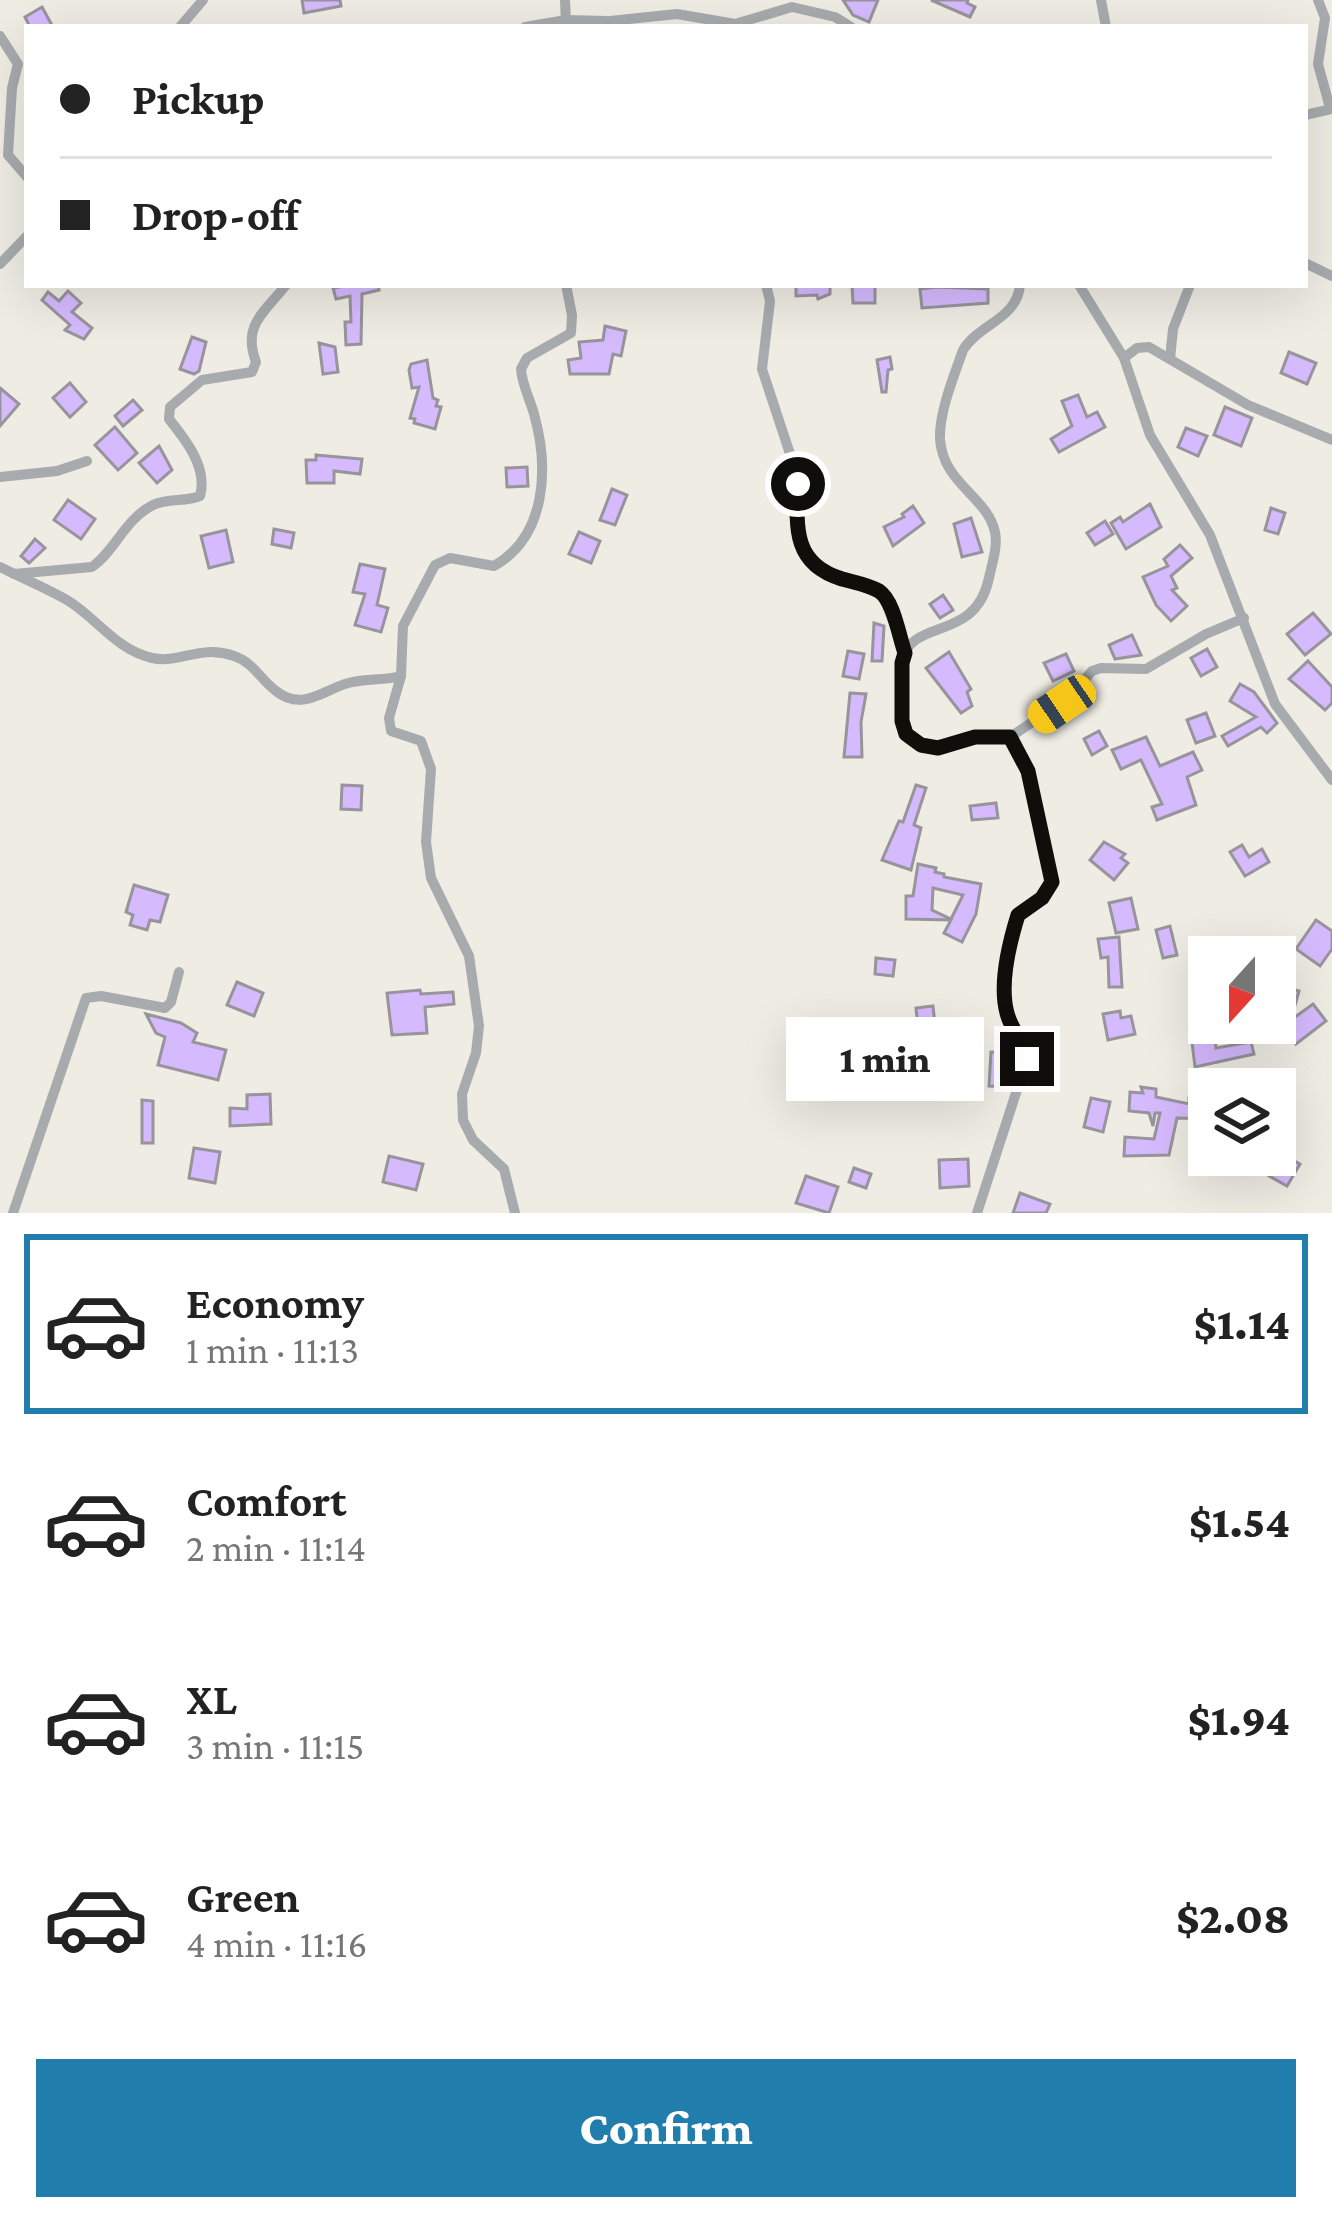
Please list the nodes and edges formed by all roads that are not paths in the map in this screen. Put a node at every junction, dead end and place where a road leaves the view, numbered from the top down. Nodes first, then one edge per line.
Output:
1 (203, 0) edge
2 (566, 0) edge
3 (1318, 0) edge
4 (183, 24) edge
5 (566, 24) edge
6 (604, 24) edge
7 (736, 24) edge
8 (736, 24) edge
9 (846, 24) edge
10 (0, 36) edge
11 (1331, 109) edge
12 (24, 174) edge
13 (24, 239) edge
14 (0, 264) edge
15 (284, 288) edge
16 (566, 288) edge
17 (767, 288) edge
18 (1020, 288) edge
19 (1081, 288) edge
20 (1189, 288) edge
21 (1124, 358) junction
22 (1170, 359) junction
23 (1332, 440) edge
24 (88, 460) dead end
25 (0, 477) edge
26 (0, 567) edge
27 (14, 574) junction
28 (1244, 618) junction
29 (905, 653) junction
30 (401, 676) junction
31 (1010, 737) junction
32 (1332, 780) edge
33 (179, 971) dead end
34 (13, 1213) edge
35 (515, 1213) edge
36 (977, 1213) edge

1 - 4 street
2 - 5 street
3 - 11 street
5 - 6 street
6 - 8 street
7 - 9 street
10 - 12 street
13 - 14 street
15 - 27 street
16 - 30 street
17 - 29 street
18 - 29 street
19 - 21 street
20 - 22 street
21 - 22 street
21 - 28 street
22 - 23 street
24 - 25 street
26 - 27 street
27 - 30 street
28 - 31 street
28 - 32 street
29 - 31 street
30 - 35 street
31 - 36 street
33 - 34 street

